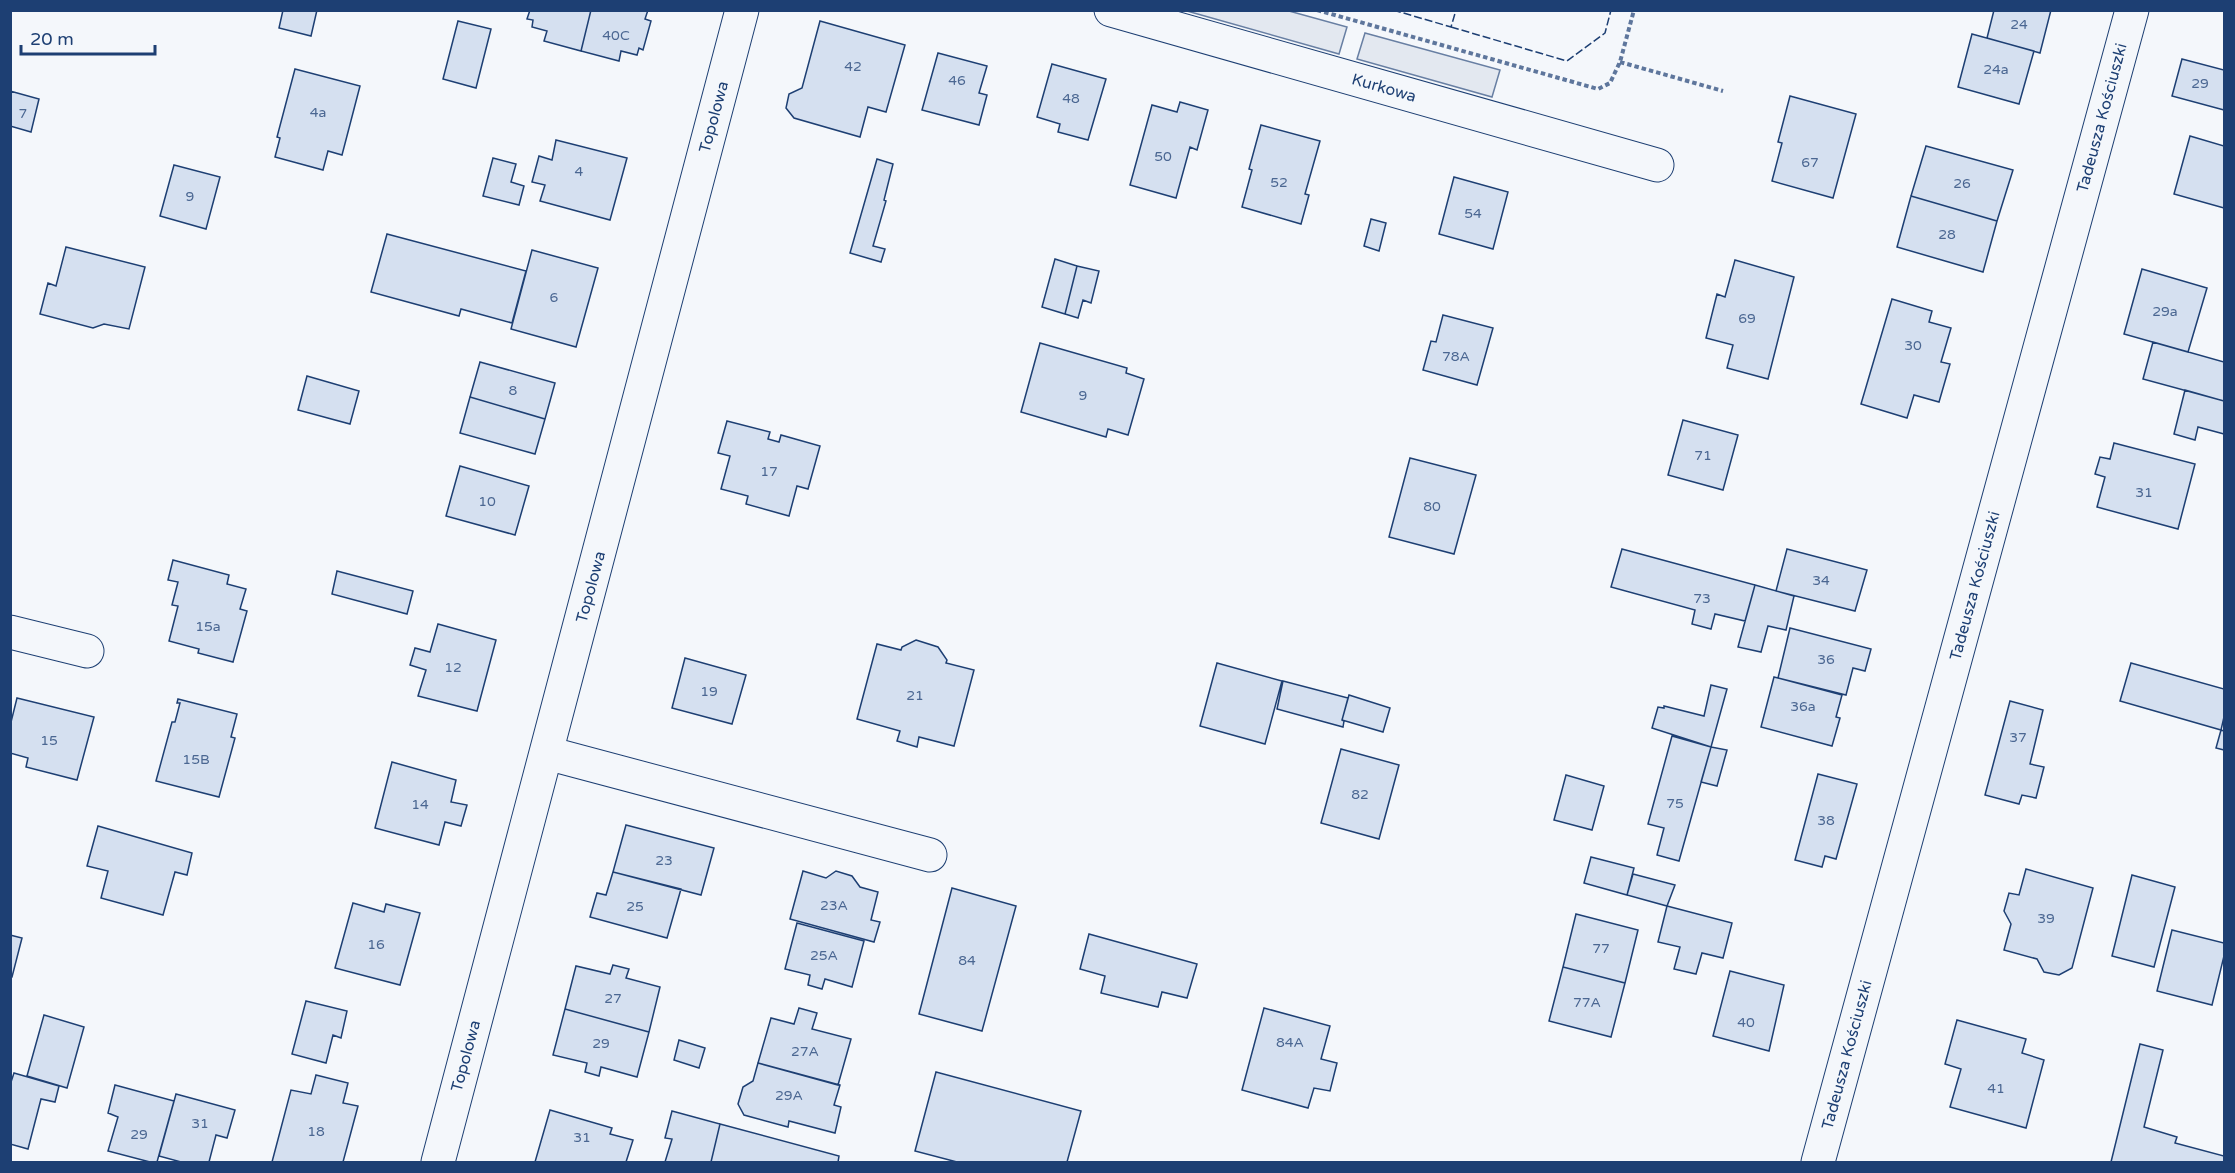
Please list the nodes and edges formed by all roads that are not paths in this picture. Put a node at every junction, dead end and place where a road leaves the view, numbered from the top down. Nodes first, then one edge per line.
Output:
1 (742, 10) edge
2 (1111, 10) edge
3 (2132, 10) edge
4 (1657, 165) dead end
5 (10, 632) edge
6 (87, 651) dead end
7 (547, 753) junction
8 (930, 855) dead end
9 (438, 1162) edge
10 (1818, 1162) edge

1 - 7 street, Topolowa
2 - 4 street, Kurkowa
3 - 10 street, Tadeusza Kościuszki
5 - 6 street
7 - 8 street
7 - 9 street, Topolowa

